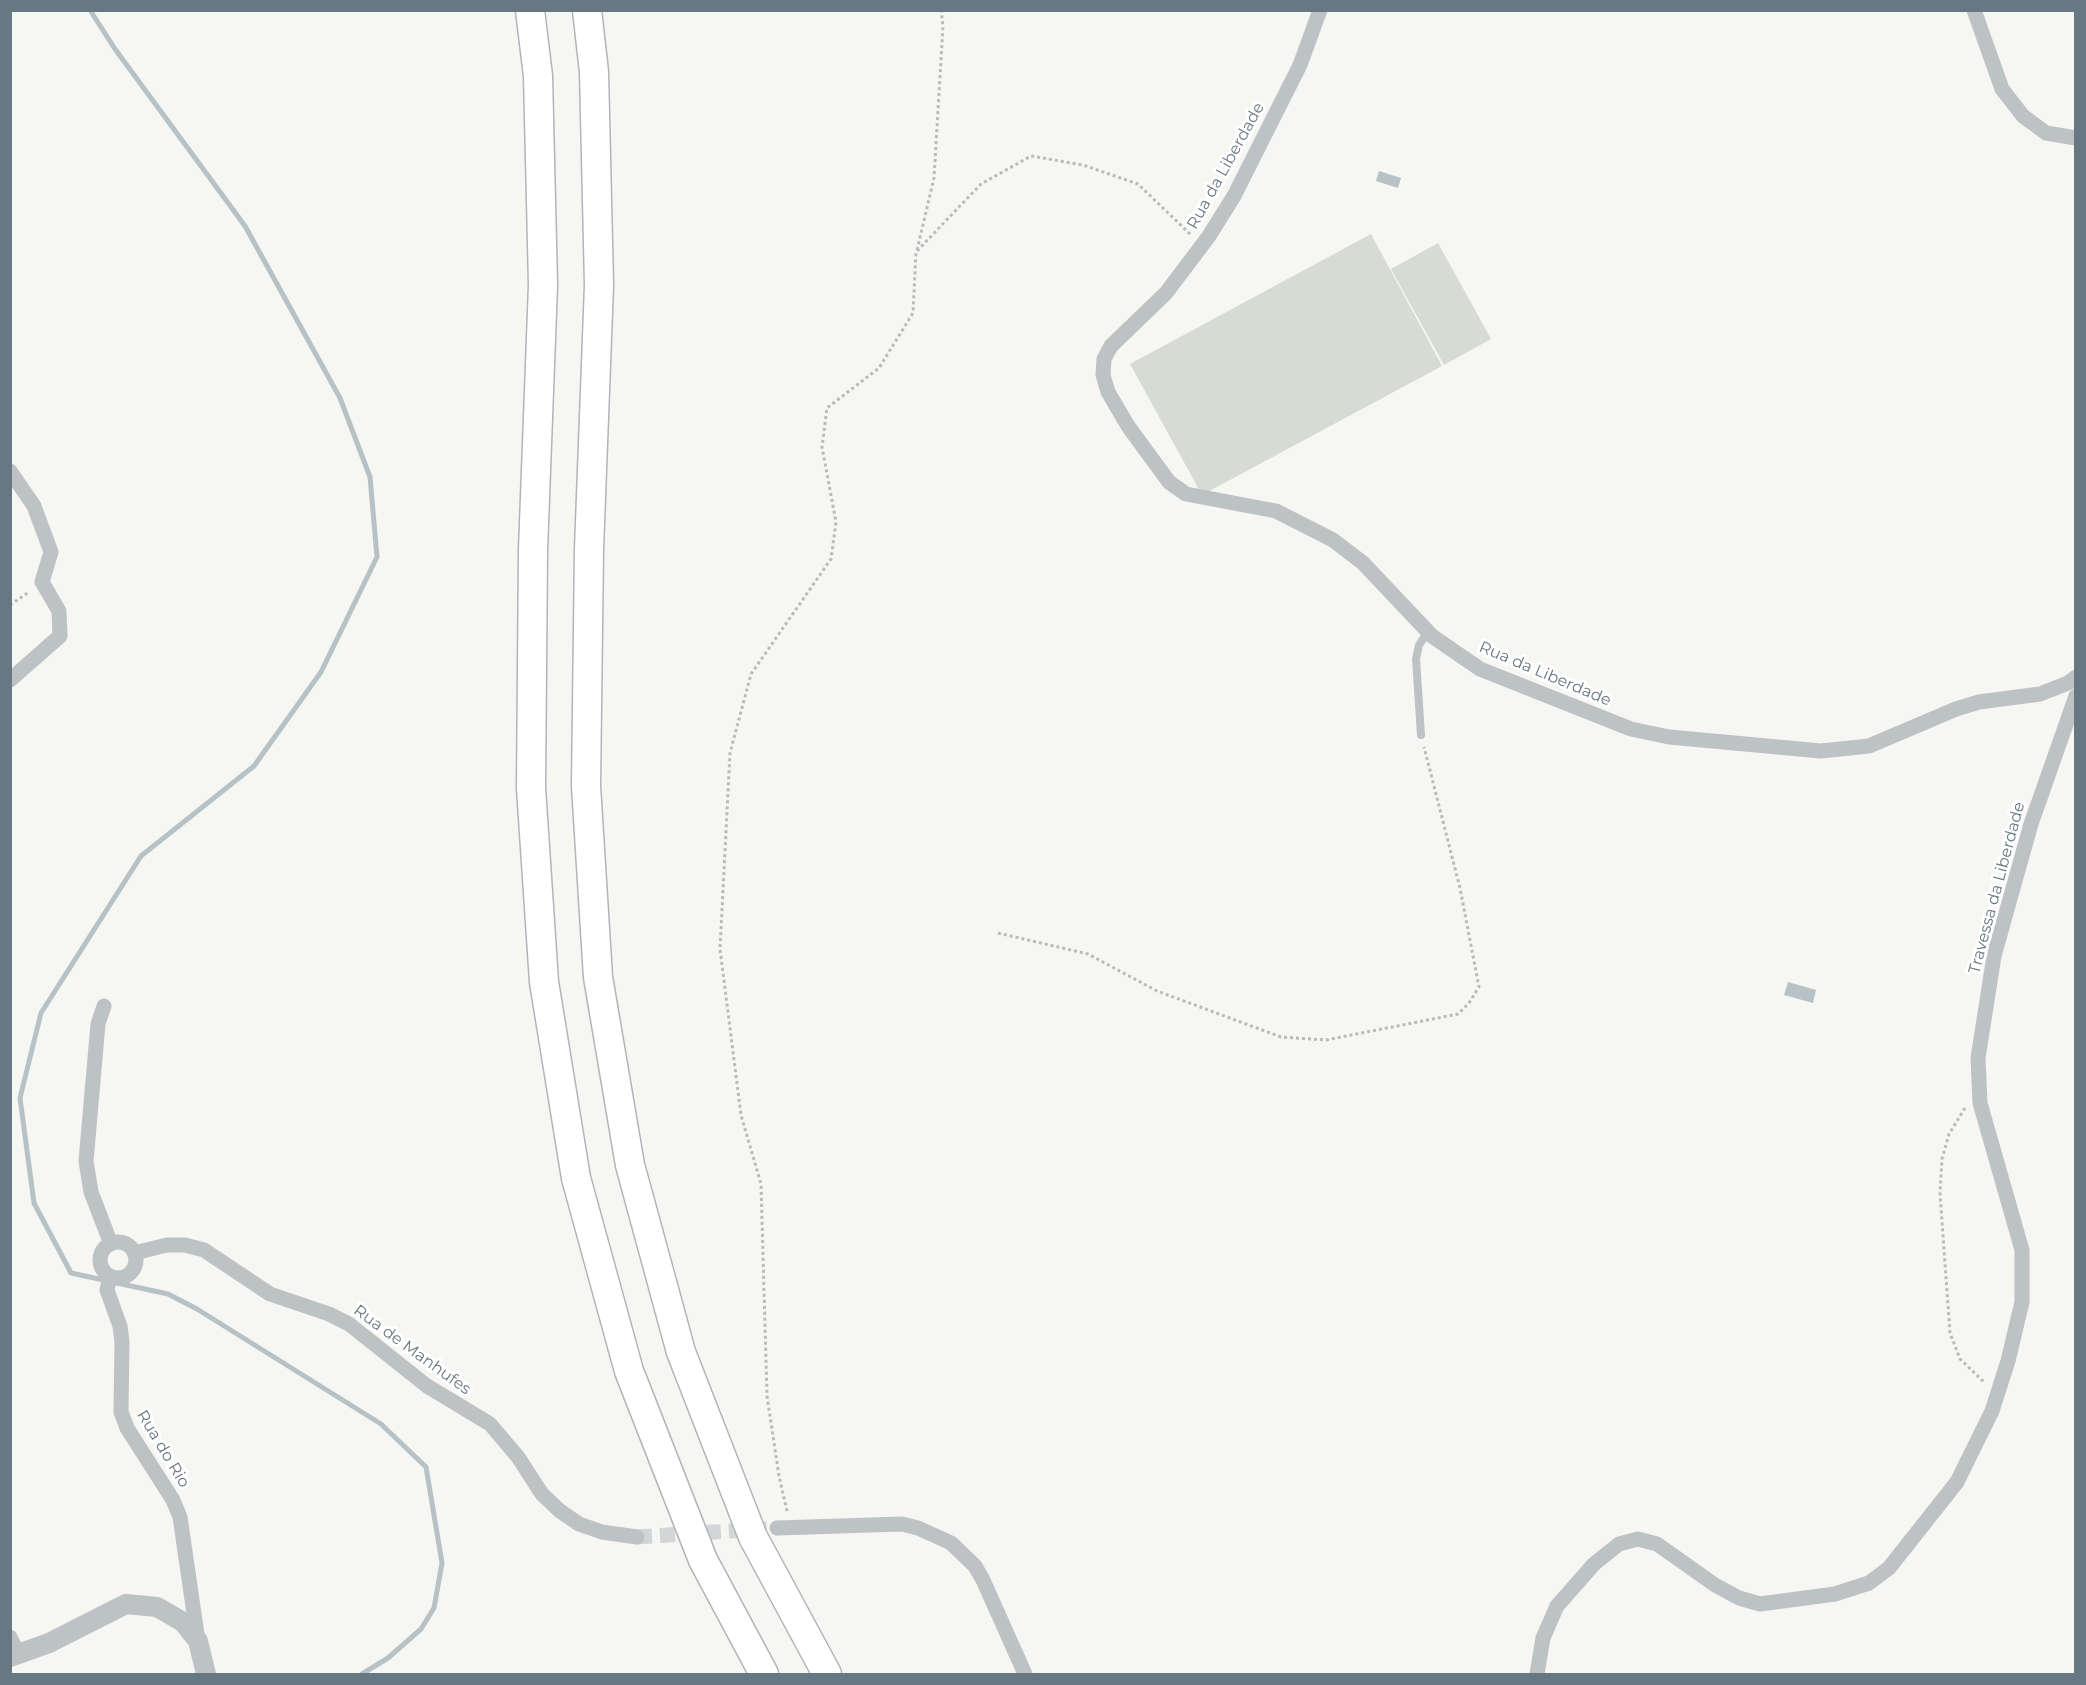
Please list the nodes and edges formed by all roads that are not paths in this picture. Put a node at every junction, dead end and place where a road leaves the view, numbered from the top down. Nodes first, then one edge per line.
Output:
1 (530, 10) edge
2 (586, 10) edge
3 (1320, 10) edge
4 (1974, 10) edge
5 (2076, 138) edge
6 (10, 471) edge
7 (1428, 632) junction
8 (2076, 677) edge
9 (10, 680) edge
10 (2076, 696) edge
11 (1421, 735) road end
12 (104, 1006) dead end
13 (111, 1244) junction
14 (134, 1253) junction
15 (110, 1276) junction
16 (777, 1528) tunnel mouth
17 (637, 1537) tunnel mouth
18 (10, 1637) edge
19 (198, 1641) junction
20 (15, 1656) edge
21 (206, 1674) edge
22 (764, 1674) edge
23 (827, 1674) edge
24 (1025, 1674) edge
25 (1537, 1674) edge

1 - 22 highway
2 - 23 highway
3 - 7 street, Rua da Liberdade
4 - 5 street
6 - 9 street
7 - 8 street, Rua da Liberdade
7 - 11 lane
10 - 25 street, Travessa da Liberdade
12 - 13 street
13 - 14 street
13 - 15 street, Rua do Rio
14 - 15 street
14 - 17 street, Rua de Manhufes
15 - 19 street, Rua do Rio
16 - 24 street
18 - 20 street
19 - 20 street
19 - 21 street

